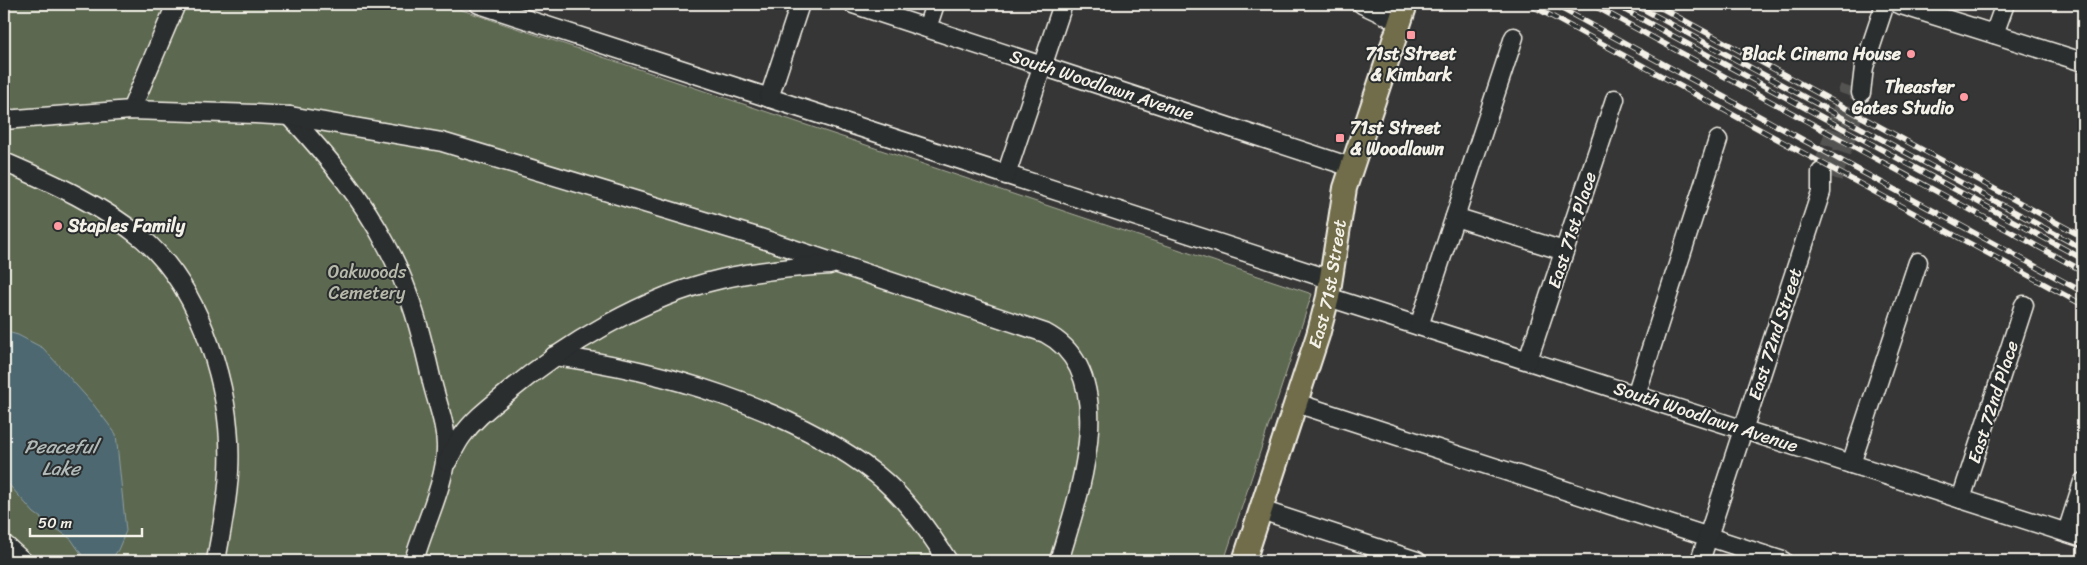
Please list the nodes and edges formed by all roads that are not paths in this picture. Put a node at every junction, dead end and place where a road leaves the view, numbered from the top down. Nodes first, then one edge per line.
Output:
1 (176, 4) edge
2 (479, 4) edge
3 (800, 4) edge
4 (853, 4) edge
5 (935, 4) edge
6 (1063, 4) edge
7 (1362, 4) edge
8 (1885, 4) edge
9 (1898, 4) edge
10 (2004, 4) edge
11 (1402, 13) edge
12 (927, 28) junction
13 (1994, 34) junction
14 (1514, 37) dead end
15 (2083, 62) edge
16 (1042, 66) junction
17 (1855, 90) tunnel mouth
18 (769, 98) junction
19 (1615, 99) dead end
20 (131, 110) junction
21 (290, 116) junction
22 (4, 120) edge
23 (1718, 140) dead end
24 (4, 162) edge
25 (1351, 167) junction
26 (1006, 175) junction
27 (1827, 175) tunnel mouth
28 (1455, 217) junction
29 (1564, 251) junction
30 (1918, 262) dead end
31 (837, 264) junction
32 (1330, 288) junction
33 (2024, 305) dead end
34 (1419, 326) junction
35 (554, 356) junction
36 (1528, 360) junction
37 (1636, 395) junction
38 (1296, 403) junction
39 (1744, 429) junction
40 (1851, 464) junction
41 (445, 467) junction
42 (2083, 482) edge
43 (1961, 499) junction
44 (1260, 510) junction
45 (2066, 532) junction
46 (1708, 537) junction
47 (2083, 538) edge
48 (4, 544) edge
49 (23, 561) edge
50 (216, 561) edge
51 (414, 561) edge
52 (948, 561) edge
53 (1059, 561) edge
54 (1244, 561) edge
55 (1417, 561) edge
56 (1700, 561) edge
57 (1783, 561) edge

1 - 20 street
2 - 18 street, South Woodlawn Avenue
3 - 18 street
4 - 12 street, South Woodlawn Avenue
5 - 12 street
6 - 16 street
7 - 11 street
8 - 17 street
9 - 13 street
10 - 13 street
11 - 25 main road, East 71st Street
12 - 16 street, South Woodlawn Avenue
13 - 15 street
14 - 28 street
16 - 25 street, South Woodlawn Avenue
16 - 26 street
18 - 26 street, South Woodlawn Avenue
19 - 29 street, East 71st Place
20 - 21 street
20 - 22 street
21 - 31 street
21 - 41 street
23 - 37 street
24 - 50 street
25 - 32 main road, East 71st Street
26 - 32 street, South Woodlawn Avenue
27 - 39 street, East 72nd Street
28 - 29 street
28 - 34 street
29 - 36 street, East 71st Place
30 - 40 street
31 - 35 street
31 - 53 street
32 - 34 street, South Woodlawn Avenue
32 - 38 main road, East 71st Street
33 - 43 street, East 72nd Place
34 - 36 street, South Woodlawn Avenue
35 - 41 street
35 - 52 street
36 - 37 street, South Woodlawn Avenue
37 - 39 street, South Woodlawn Avenue
38 - 44 main road, East 71st Street
38 - 46 street
39 - 40 street, South Woodlawn Avenue
39 - 46 street, East 72nd Street
40 - 43 street, South Woodlawn Avenue
41 - 51 street
42 - 45 street
43 - 45 street, South Woodlawn Avenue
44 - 54 main road, East 71st Street
44 - 55 street
45 - 47 street, South Woodlawn Avenue
46 - 56 street, East 72nd Street
46 - 57 street
48 - 49 street

